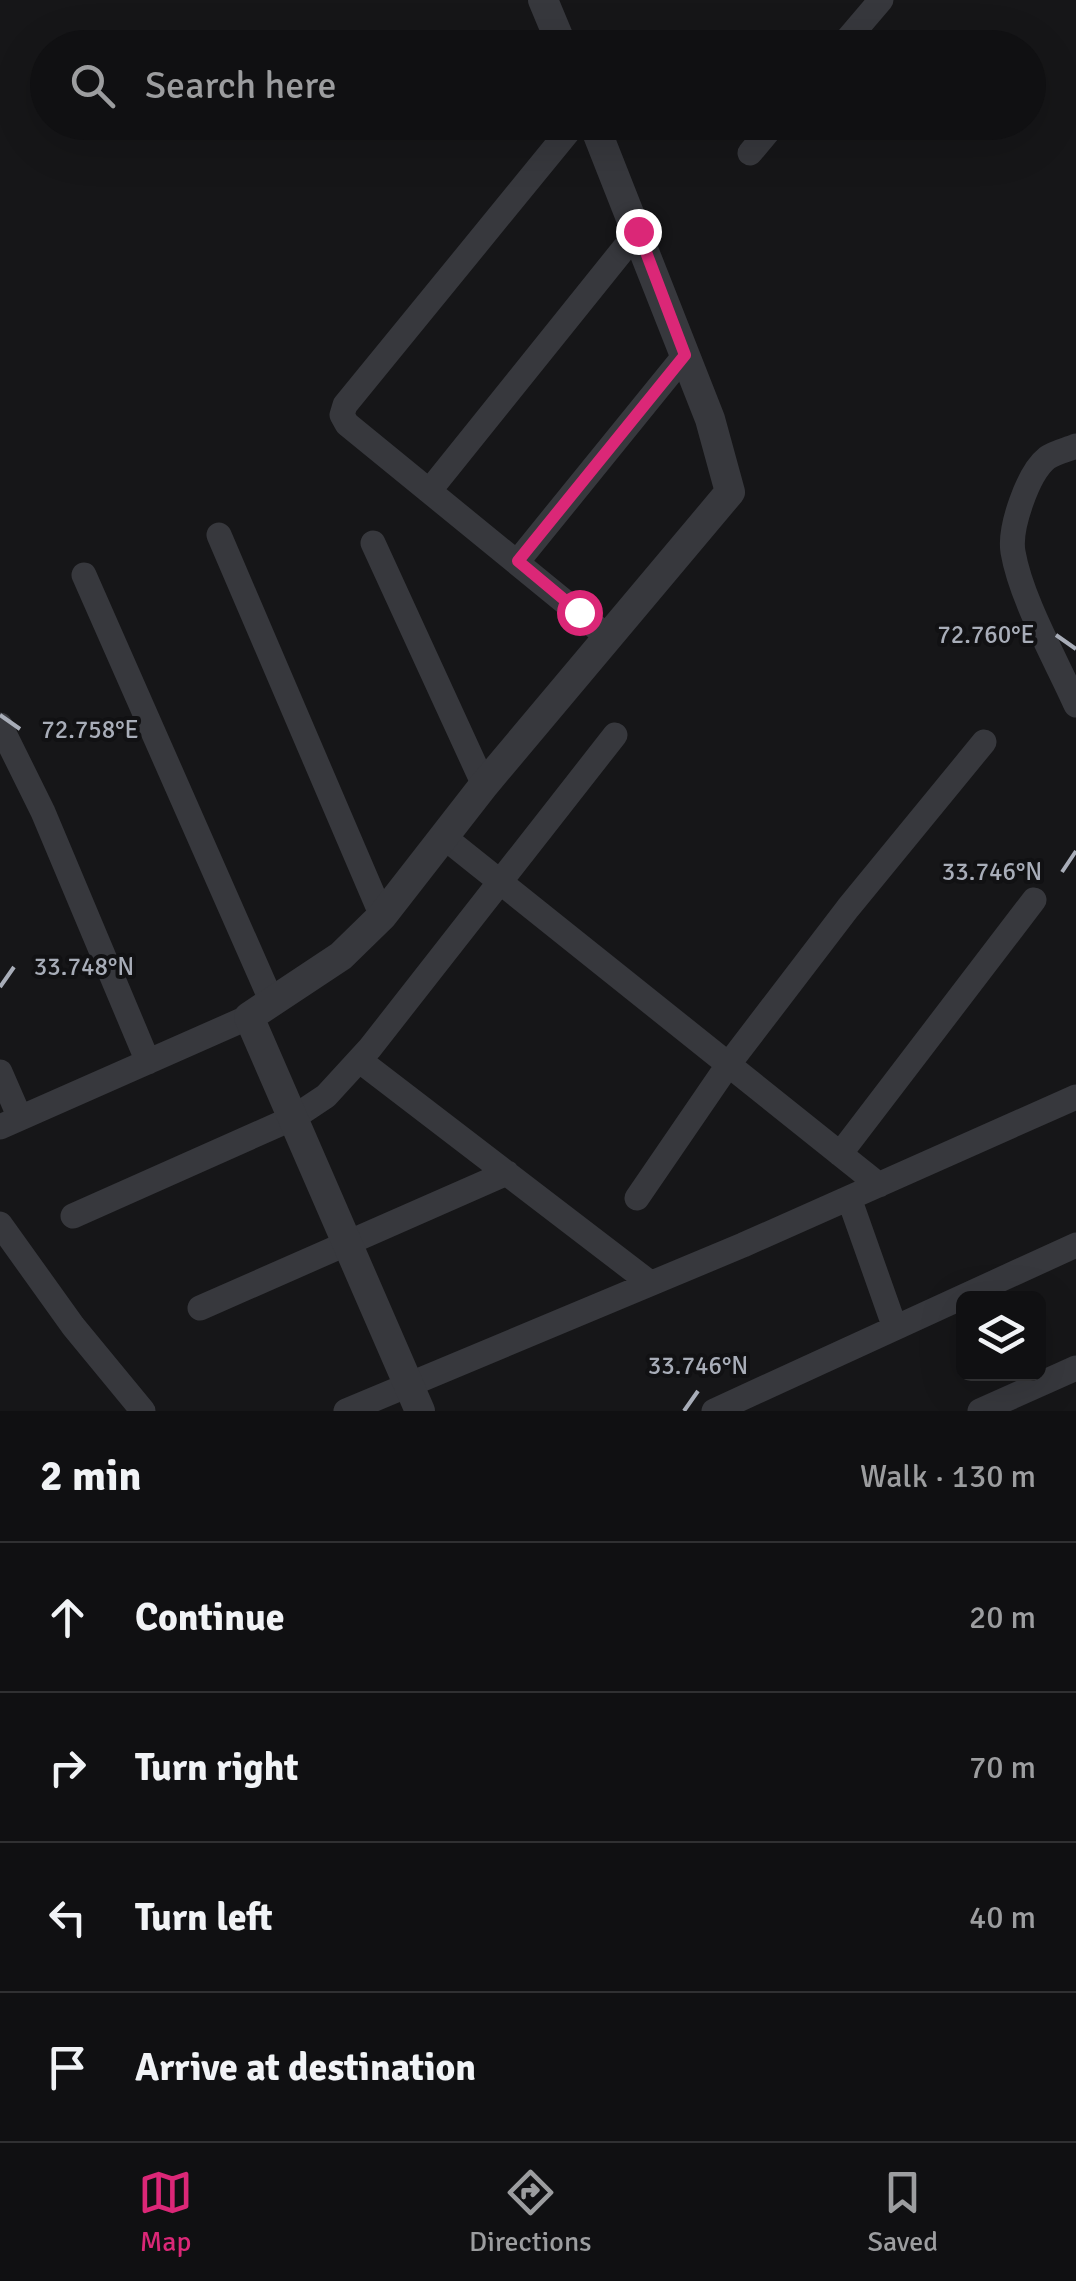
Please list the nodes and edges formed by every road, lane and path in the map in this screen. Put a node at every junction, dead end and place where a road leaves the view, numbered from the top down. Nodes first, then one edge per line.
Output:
1 (544, 0) edge
2 (881, 0) edge
3 (556, 30) edge
4 (855, 30) edge
5 (561, 140) edge
6 (600, 140) edge
7 (761, 140) edge
8 (750, 153) dead end
9 (638, 231) junction
10 (685, 355) junction
11 (1076, 446) edge
12 (430, 490) junction
13 (218, 535) dead end
14 (373, 543) dead end
15 (518, 561) junction
16 (84, 574) dead end
17 (609, 638) junction
18 (1076, 705) edge
19 (0, 725) edge
20 (615, 735) dead end
21 (984, 742) dead end
22 (484, 785) junction
23 (444, 837) junction
24 (499, 881) junction
25 (1034, 900) dead end
26 (382, 916) junction
27 (260, 1010) junction
28 (359, 1060) junction
29 (148, 1062) junction
30 (728, 1065) junction
31 (0, 1072) edge
32 (1076, 1097) edge
33 (293, 1118) junction
34 (10, 1122) edge
35 (840, 1154) junction
36 (507, 1173) junction
37 (879, 1185) junction
38 (637, 1198) dead end
39 (849, 1198) junction
40 (72, 1216) dead end
41 (0, 1224) edge
42 (347, 1244) junction
43 (1076, 1244) edge
44 (650, 1283) junction
45 (200, 1308) dead end
46 (895, 1328) junction
47 (1076, 1368) edge
48 (408, 1383) junction
49 (142, 1411) edge
50 (346, 1411) edge
51 (420, 1411) edge
52 (714, 1411) edge
53 (980, 1411) edge

1 - 3 street
2 - 4 street
5 - 12 street
6 - 9 street
7 - 8 street
9 - 10 street
9 - 12 street
10 - 15 street
10 - 17 street
11 - 18 street
12 - 15 street
13 - 26 street
14 - 22 street
15 - 17 street
16 - 27 street
17 - 22 street
19 - 29 street
20 - 24 street
21 - 30 street
22 - 23 street
23 - 24 street
23 - 26 street
24 - 28 street
24 - 30 street
25 - 35 street
26 - 27 street
27 - 29 street
27 - 33 street
28 - 33 street
28 - 36 street
29 - 34 street
30 - 35 street
30 - 38 street
31 - 34 street
32 - 37 street
33 - 40 street
33 - 42 street
35 - 37 street
36 - 42 street
36 - 44 street
37 - 39 street
39 - 44 street
39 - 46 street
41 - 49 street
42 - 45 street
42 - 48 street
43 - 46 street
44 - 48 street
46 - 52 street
47 - 53 street
48 - 50 street
48 - 51 street

